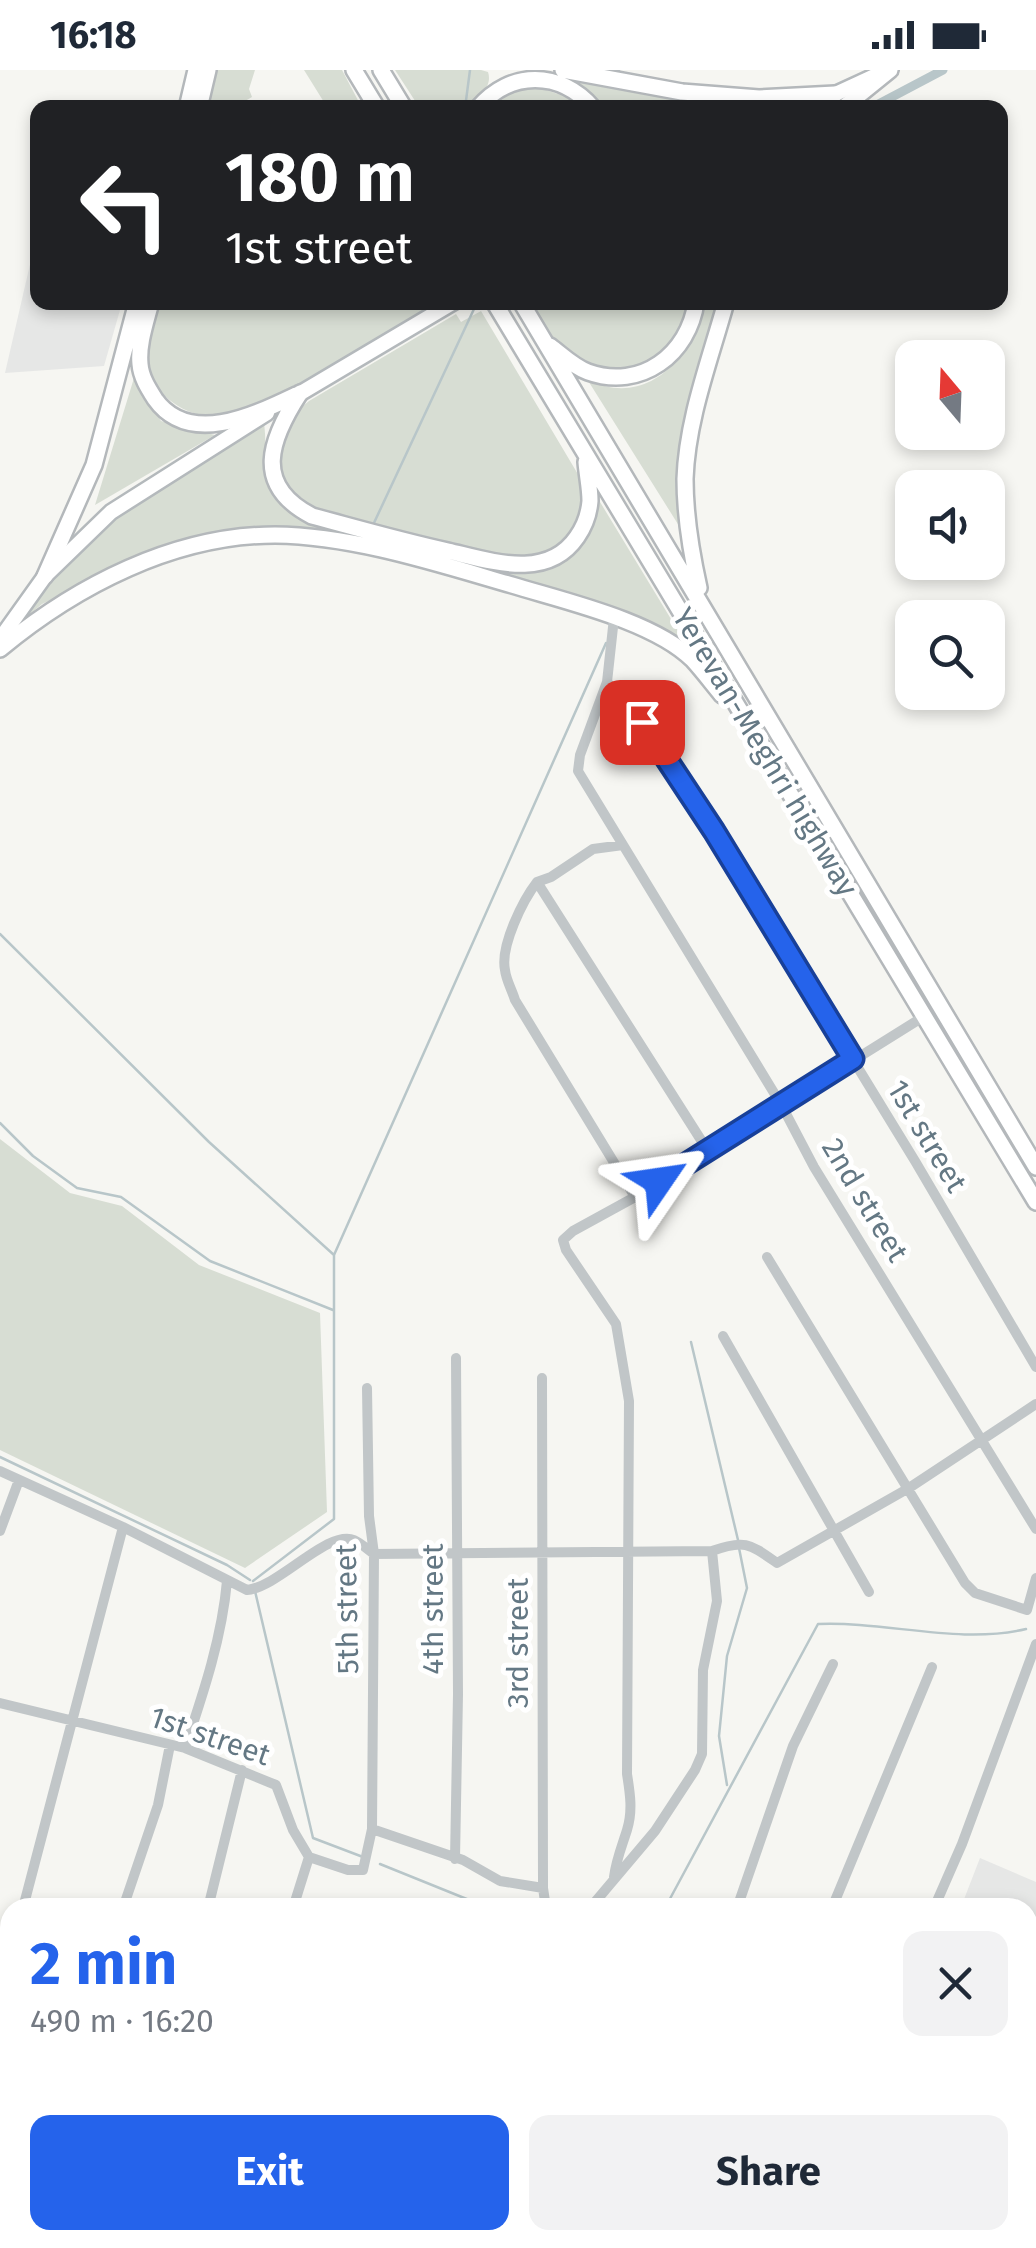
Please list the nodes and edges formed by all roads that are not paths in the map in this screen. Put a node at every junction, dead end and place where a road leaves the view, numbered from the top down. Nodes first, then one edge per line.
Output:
1 (196, 70) edge
2 (208, 70) edge
3 (354, 70) edge
4 (381, 70) edge
5 (563, 70) edge
6 (889, 70) edge
7 (188, 100) edge
8 (201, 100) edge
9 (372, 100) edge
10 (399, 100) edge
11 (485, 100) edge
12 (582, 100) edge
13 (839, 100) edge
14 (135, 310) edge
15 (149, 310) edge
16 (442, 310) edge
17 (499, 310) edge
18 (526, 310) edge
19 (694, 310) edge
20 (724, 310) edge
21 (544, 341) junction
22 (300, 393) junction
23 (586, 456) junction
24 (45, 576) junction
25 (702, 602) junction
26 (614, 618) junction
27 (0, 639) edge
28 (0, 649) edge
29 (606, 682) junction
30 (737, 706) junction
31 (623, 845) junction
32 (537, 882) junction
33 (923, 1016) junction
34 (853, 1059) junction
35 (782, 1106) junction
36 (708, 1151) junction
37 (1036, 1167) edge
38 (634, 1196) junction
39 (1036, 1202) edge
40 (767, 1257) dead end
41 (723, 1336) dead end
42 (456, 1358) dead end
43 (1036, 1368) edge
44 (542, 1378) dead end
45 (367, 1388) dead end
46 (1036, 1404) edge
47 (982, 1441) junction
48 (0, 1470) edge
49 (19, 1480) junction
50 (909, 1488) junction
51 (124, 1527) junction
52 (835, 1529) junction
53 (1036, 1529) edge
54 (0, 1531) edge
55 (712, 1551) junction
56 (629, 1552) junction
57 (458, 1553) junction
58 (543, 1553) junction
59 (374, 1554) junction
60 (1036, 1578) edge
61 (227, 1581) junction
62 (869, 1592) dead end
63 (1027, 1610) junction
64 (1036, 1622) edge
65 (1036, 1644) edge
66 (833, 1664) dead end
67 (932, 1668) dead end
68 (0, 1703) edge
69 (72, 1721) junction
70 (170, 1745) junction
71 (185, 1748) junction
72 (242, 1770) junction
73 (372, 1829) junction
74 (309, 1856) junction
75 (456, 1860) junction
76 (614, 1876) junction
77 (543, 1888) junction
78 (25, 1898) edge
79 (126, 1898) edge
80 (210, 1898) edge
81 (296, 1898) edge
82 (544, 1898) edge
83 (598, 1898) edge
84 (740, 1898) edge
85 (836, 1898) edge
86 (938, 1898) edge

1 - 7 highway
2 - 8 highway
3 - 9 highway
4 - 10 highway
5 - 13 highway
6 - 13 highway
11 - 12 highway
14 - 24 highway
15 - 22 highway
16 - 22 main road
17 - 23 highway, Yerevan-Meghri highway
18 - 21 highway, Yerevan-Meghri highway
19 - 21 highway
20 - 25 highway
21 - 25 highway, Yerevan-Meghri highway
22 - 23 highway
22 - 24 main road
23 - 30 highway, Yerevan-Meghri highway
24 - 27 main road
25 - 37 highway, Yerevan-Meghri highway
26 - 28 highway
26 - 29 street, 2nd street
26 - 30 highway
29 - 31 street, 2nd street
29 - 34 street, 1st street
30 - 33 highway, Yerevan-Meghri highway
31 - 32 street
31 - 35 street, 2nd street
32 - 36 street
32 - 38 street
33 - 34 street
33 - 39 highway, Yerevan-Meghri highway
34 - 35 street
34 - 43 street, 1st street
35 - 36 street
35 - 47 street, 2nd street
36 - 38 street
38 - 56 street
40 - 50 street
41 - 52 street
42 - 57 street, 4th street
44 - 58 street, 3rd street
45 - 59 street, 5th street
46 - 47 street
47 - 50 street
47 - 53 street, 2nd street
48 - 49 street
49 - 51 street
49 - 54 street
50 - 52 street
50 - 63 street
51 - 61 street
51 - 69 street
52 - 55 street
52 - 62 street
55 - 56 street
55 - 76 street
56 - 58 street
56 - 76 street
57 - 58 street
57 - 59 street
57 - 75 street, 4th street
58 - 77 street, 3rd street
59 - 61 street
59 - 73 street, 5th street
60 - 63 street
61 - 71 street
63 - 64 street
65 - 86 street
66 - 84 street
67 - 85 street
68 - 69 street, 1st street
69 - 70 street, 1st street
69 - 78 street
70 - 71 street, 1st street
70 - 79 street
71 - 72 street, 1st street
72 - 74 street, 1st street
72 - 80 street
73 - 74 street
73 - 75 street
74 - 81 street
75 - 77 street
76 - 83 street
77 - 82 street, 3rd street

